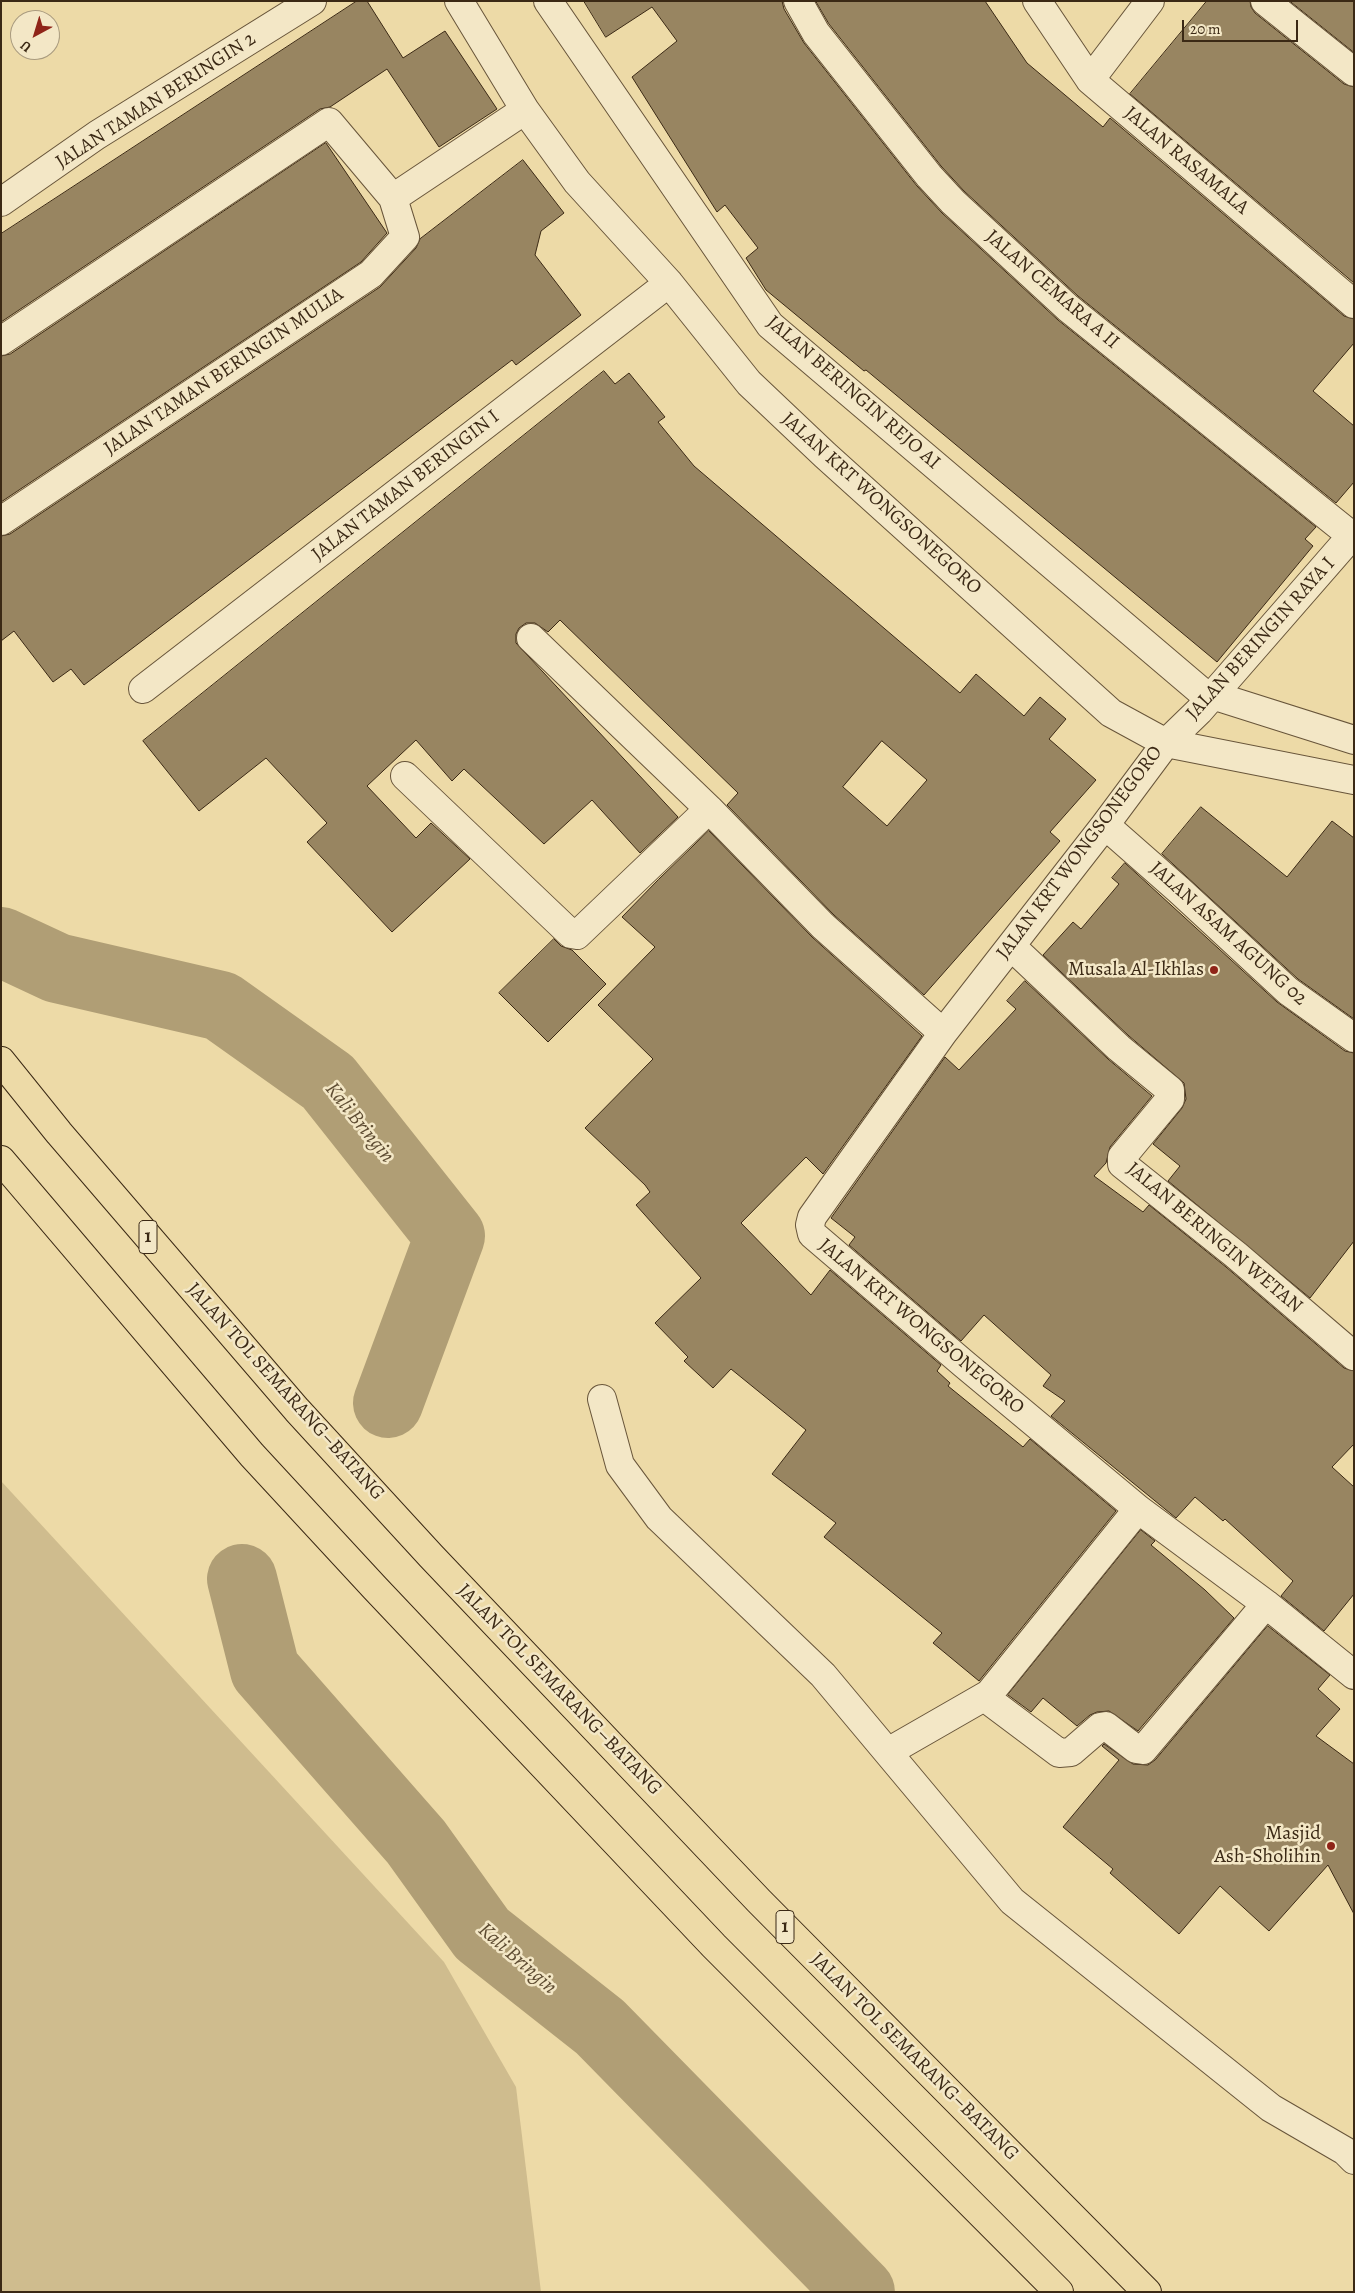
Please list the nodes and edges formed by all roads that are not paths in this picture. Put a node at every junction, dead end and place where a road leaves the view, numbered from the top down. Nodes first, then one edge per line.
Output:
1 (312, 1) edge
2 (459, 1) edge
3 (548, 1) edge
4 (798, 1) edge
5 (1038, 1) edge
6 (1150, 1) edge
7 (1265, 1) edge
8 (1354, 72) edge
9 (1090, 80) junction
10 (524, 110) junction
11 (393, 198) junction
12 (1, 202) edge
13 (669, 283) junction
14 (1354, 304) edge
15 (1, 341) edge
16 (1, 521) edge
17 (1353, 535) edge
18 (531, 638) dead end
19 (143, 690) dead end
20 (1211, 697) junction
21 (1354, 740) edge
22 (1166, 743) junction
23 (404, 776) dead end
24 (1354, 780) edge
25 (709, 809) junction
26 (1105, 825) junction
27 (1011, 946) junction
28 (943, 1033) junction
29 (1354, 1038) edge
30 (1, 1061) edge
31 (1, 1160) edge
32 (1354, 1356) edge
33 (602, 1399) dead end
34 (1138, 1509) junction
35 (1266, 1604) junction
36 (1354, 1675) edge
37 (989, 1694) junction
38 (888, 1752) junction
39 (1354, 2160) edge
40 (1058, 2292) edge
41 (1147, 2292) edge

1 - 12 street, JALAN TAMAN BERINGIN 2
2 - 10 street, JALAN KRT WONGSONEGORO
3 - 20 street, JALAN BERINGIN REJO AI
4 - 17 street, JALAN CEMARA A II
5 - 9 street, JALAN RASAMALA
6 - 9 street
7 - 8 street
9 - 14 street, JALAN RASAMALA
10 - 11 street
10 - 13 street, JALAN KRT WONGSONEGORO
11 - 15 street, JALAN TAMAN BERINGIN MULIA
11 - 16 street, JALAN TAMAN BERINGIN MULIA
13 - 19 street, JALAN TAMAN BERINGIN I
13 - 22 street, JALAN KRT WONGSONEGORO
17 - 20 street, JALAN BERINGIN RAYA I
18 - 25 street
20 - 21 street
20 - 22 street, JALAN BERINGIN RAYA I
22 - 24 street
22 - 26 street, JALAN KRT WONGSONEGORO
23 - 25 street
25 - 28 street
26 - 27 street, JALAN KRT WONGSONEGORO
26 - 29 street, JALAN ASAM AGUNG 02
27 - 28 street, JALAN KRT WONGSONEGORO
27 - 32 street, JALAN BERINGIN WETAN
28 - 34 street, JALAN KRT WONGSONEGORO
30 - 41 highway, JALAN TOL SEMARANG–BATANG / 1
31 - 40 highway
33 - 38 street
34 - 35 street, JALAN KRT WONGSONEGORO
34 - 37 street
35 - 36 street, JALAN KRT WONGSONEGORO
35 - 37 street
37 - 38 street
38 - 39 street

